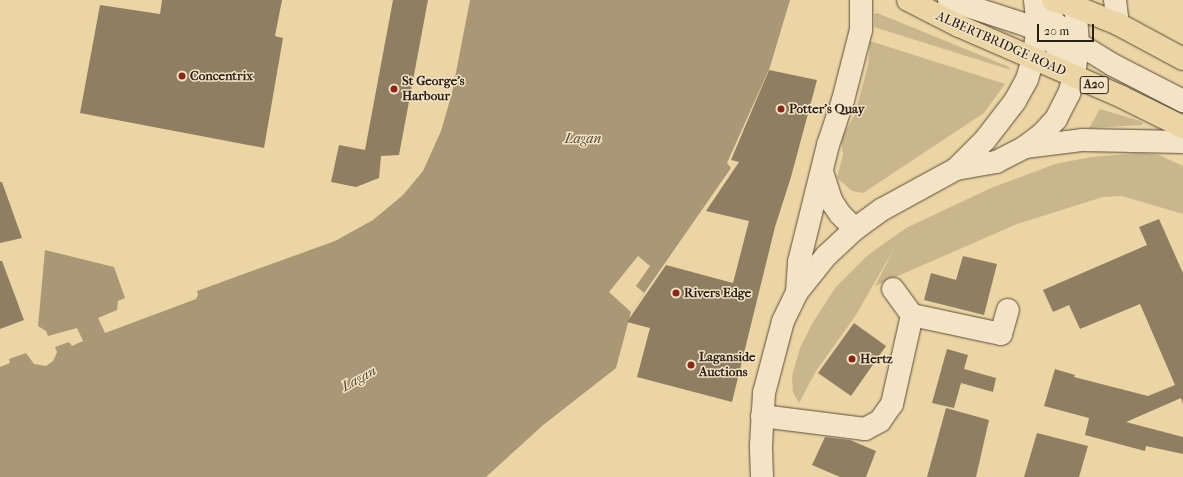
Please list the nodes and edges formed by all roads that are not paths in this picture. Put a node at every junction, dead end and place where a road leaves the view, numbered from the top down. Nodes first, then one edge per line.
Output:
1 (861, 0) edge
2 (908, 0) edge
3 (949, 0) edge
4 (1037, 0) edge
5 (1053, 0) edge
6 (1115, 0) edge
7 (1075, 3) edge
8 (1118, 24) junction
9 (1038, 29) junction
10 (1078, 44) junction
11 (1033, 59) junction
12 (1183, 59) edge
13 (1074, 77) junction
14 (1183, 101) edge
15 (1183, 127) edge
16 (1183, 142) edge
17 (1025, 147) junction
18 (956, 169) junction
19 (822, 172) junction
20 (855, 229) junction
21 (892, 289) dead end
22 (797, 292) junction
23 (1008, 310) dead end
24 (912, 315) junction
25 (762, 416) junction
26 (762, 477) edge

1 - 19 main road
2 - 11 main road, ALBERTBRIDGE ROAD / A20
3 - 9 main road
4 - 9 main road
4 - 10 main road
5 - 7 main road
6 - 8 main road
7 - 8 main road
7 - 10 main road
8 - 12 main road
9 - 11 main road
9 - 13 main road
10 - 13 main road
10 - 14 main road
11 - 13 main road, ALBERTBRIDGE ROAD / A20
11 - 18 main road
13 - 15 main road, ALBERTBRIDGE ROAD / A20
13 - 17 main road
16 - 17 main road
17 - 18 main road
18 - 20 main road
19 - 20 main road
19 - 22 main road
20 - 22 main road
21 - 24 main road
22 - 25 main road
23 - 24 main road
24 - 25 main road
25 - 26 main road

